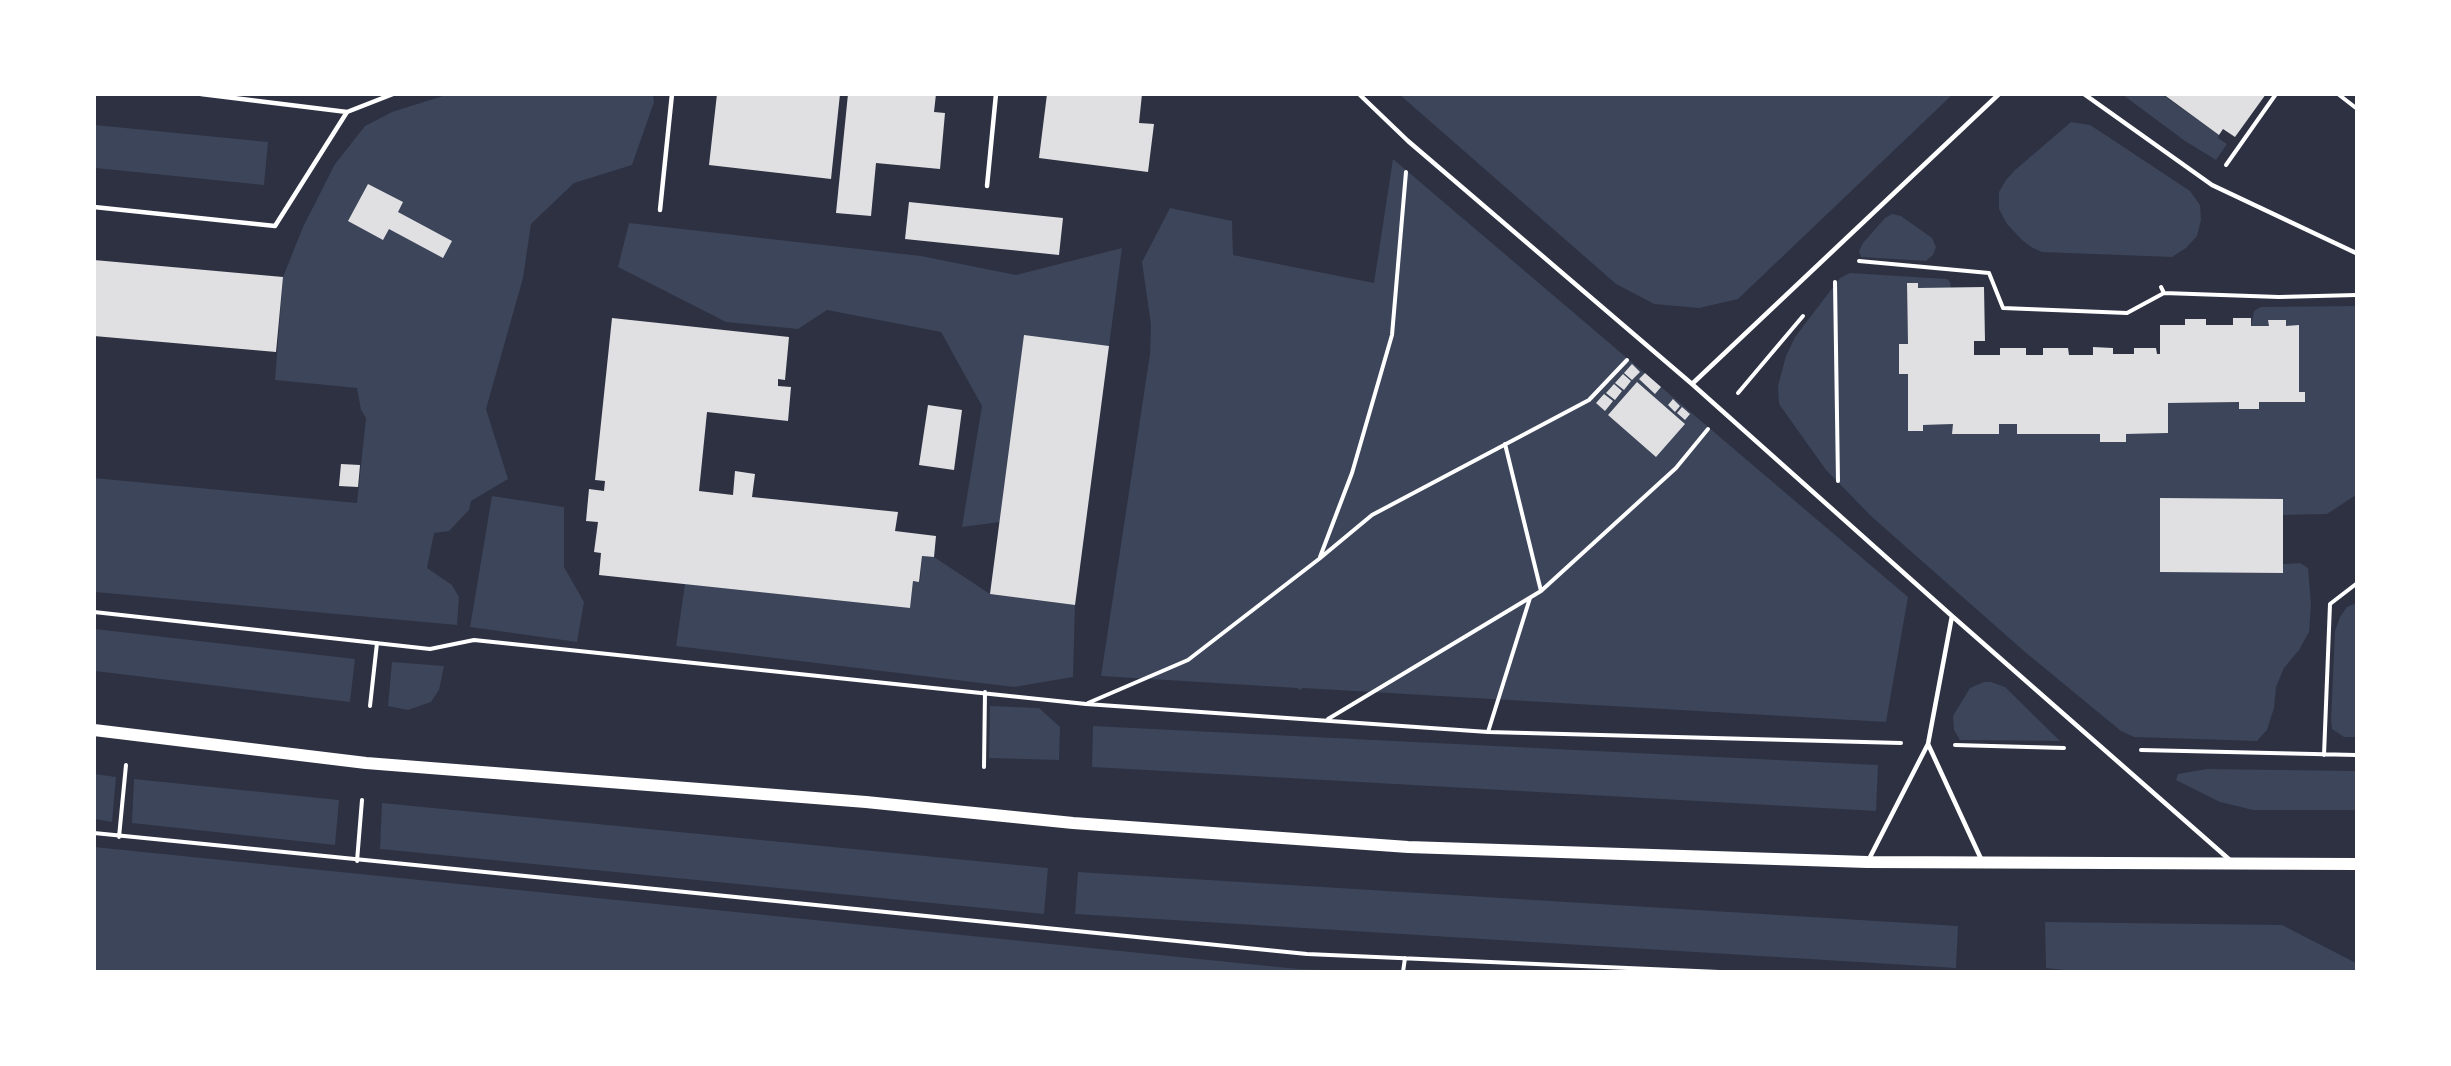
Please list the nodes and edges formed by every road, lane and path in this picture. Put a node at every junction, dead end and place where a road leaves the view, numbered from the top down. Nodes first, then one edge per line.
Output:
1 (201, 94) edge
2 (393, 94) edge
3 (672, 94) edge
4 (996, 94) edge
5 (1359, 94) edge
6 (1999, 94) edge
7 (2084, 94) edge
8 (2276, 94) edge
9 (2338, 94) edge
10 (2356, 108) edge
11 (347, 112) junction
12 (1408, 141) junction
13 (2212, 185) junction
14 (987, 186) dead end
15 (94, 207) edge
16 (660, 210) dead end
17 (2356, 254) edge
18 (1849, 260) dead end
19 (1828, 286) dead end
20 (2162, 287) dead end
21 (2164, 293) junction
22 (2356, 296) edge
23 (1809, 309) dead end
24 (1644, 342) junction
25 (1692, 384) junction
26 (1723, 411) junction
27 (1505, 444) junction
28 (1838, 515) junction
29 (1319, 559) junction
30 (2356, 584) edge
31 (1541, 591) junction
32 (1531, 598) junction
33 (94, 612) edge
34 (1952, 616) junction
35 (376, 643) junction
36 (985, 692) junction
37 (1086, 704) junction
38 (370, 706) dead end
39 (1327, 720) junction
40 (94, 730) edge
41 (1488, 732) junction
42 (1912, 743) dead end
43 (1928, 744) junction
44 (1951, 745) dead end
45 (2075, 748) dead end
46 (2134, 750) dead end
47 (2324, 754) junction
48 (2356, 755) edge
49 (126, 765) dead end
50 (984, 767) dead end
51 (362, 800) dead end
52 (94, 833) edge
53 (119, 837) junction
54 (357, 861) junction
55 (1982, 861) junction
56 (1867, 862) junction
57 (2236, 864) junction
58 (2356, 864) edge
59 (1405, 958) junction
60 (1403, 972) edge
61 (1719, 972) edge

1 - 11 lane
2 - 11 lane
3 - 16 lane
4 - 14 lane
5 - 12 lane
6 - 25 lane
7 - 13 lane
8 - 13 path
9 - 10 path
11 - 15 lane
12 - 24 lane
12 - 29 path
13 - 17 lane
18 - 21 path
19 - 28 path
20 - 21 path
21 - 22 path
23 - 26 path
24 - 25 lane
24 - 27 path
25 - 26 lane
26 - 28 lane
26 - 31 path
27 - 29 path
27 - 31 path
28 - 34 lane
29 - 37 path
30 - 47 path
31 - 32 path
32 - 39 path
32 - 41 path
33 - 35 path
34 - 43 lane
34 - 57 lane
35 - 36 path
35 - 38 path
36 - 37 path
36 - 50 path
37 - 39 path
39 - 41 path
40 - 56 main road
41 - 42 path
43 - 55 lane
43 - 56 lane
44 - 45 path
46 - 47 path
47 - 48 path
49 - 53 path
51 - 54 path
52 - 53 path
53 - 54 path
54 - 59 path
55 - 56 main road
55 - 57 main road
57 - 58 main road
59 - 60 path
59 - 61 path

